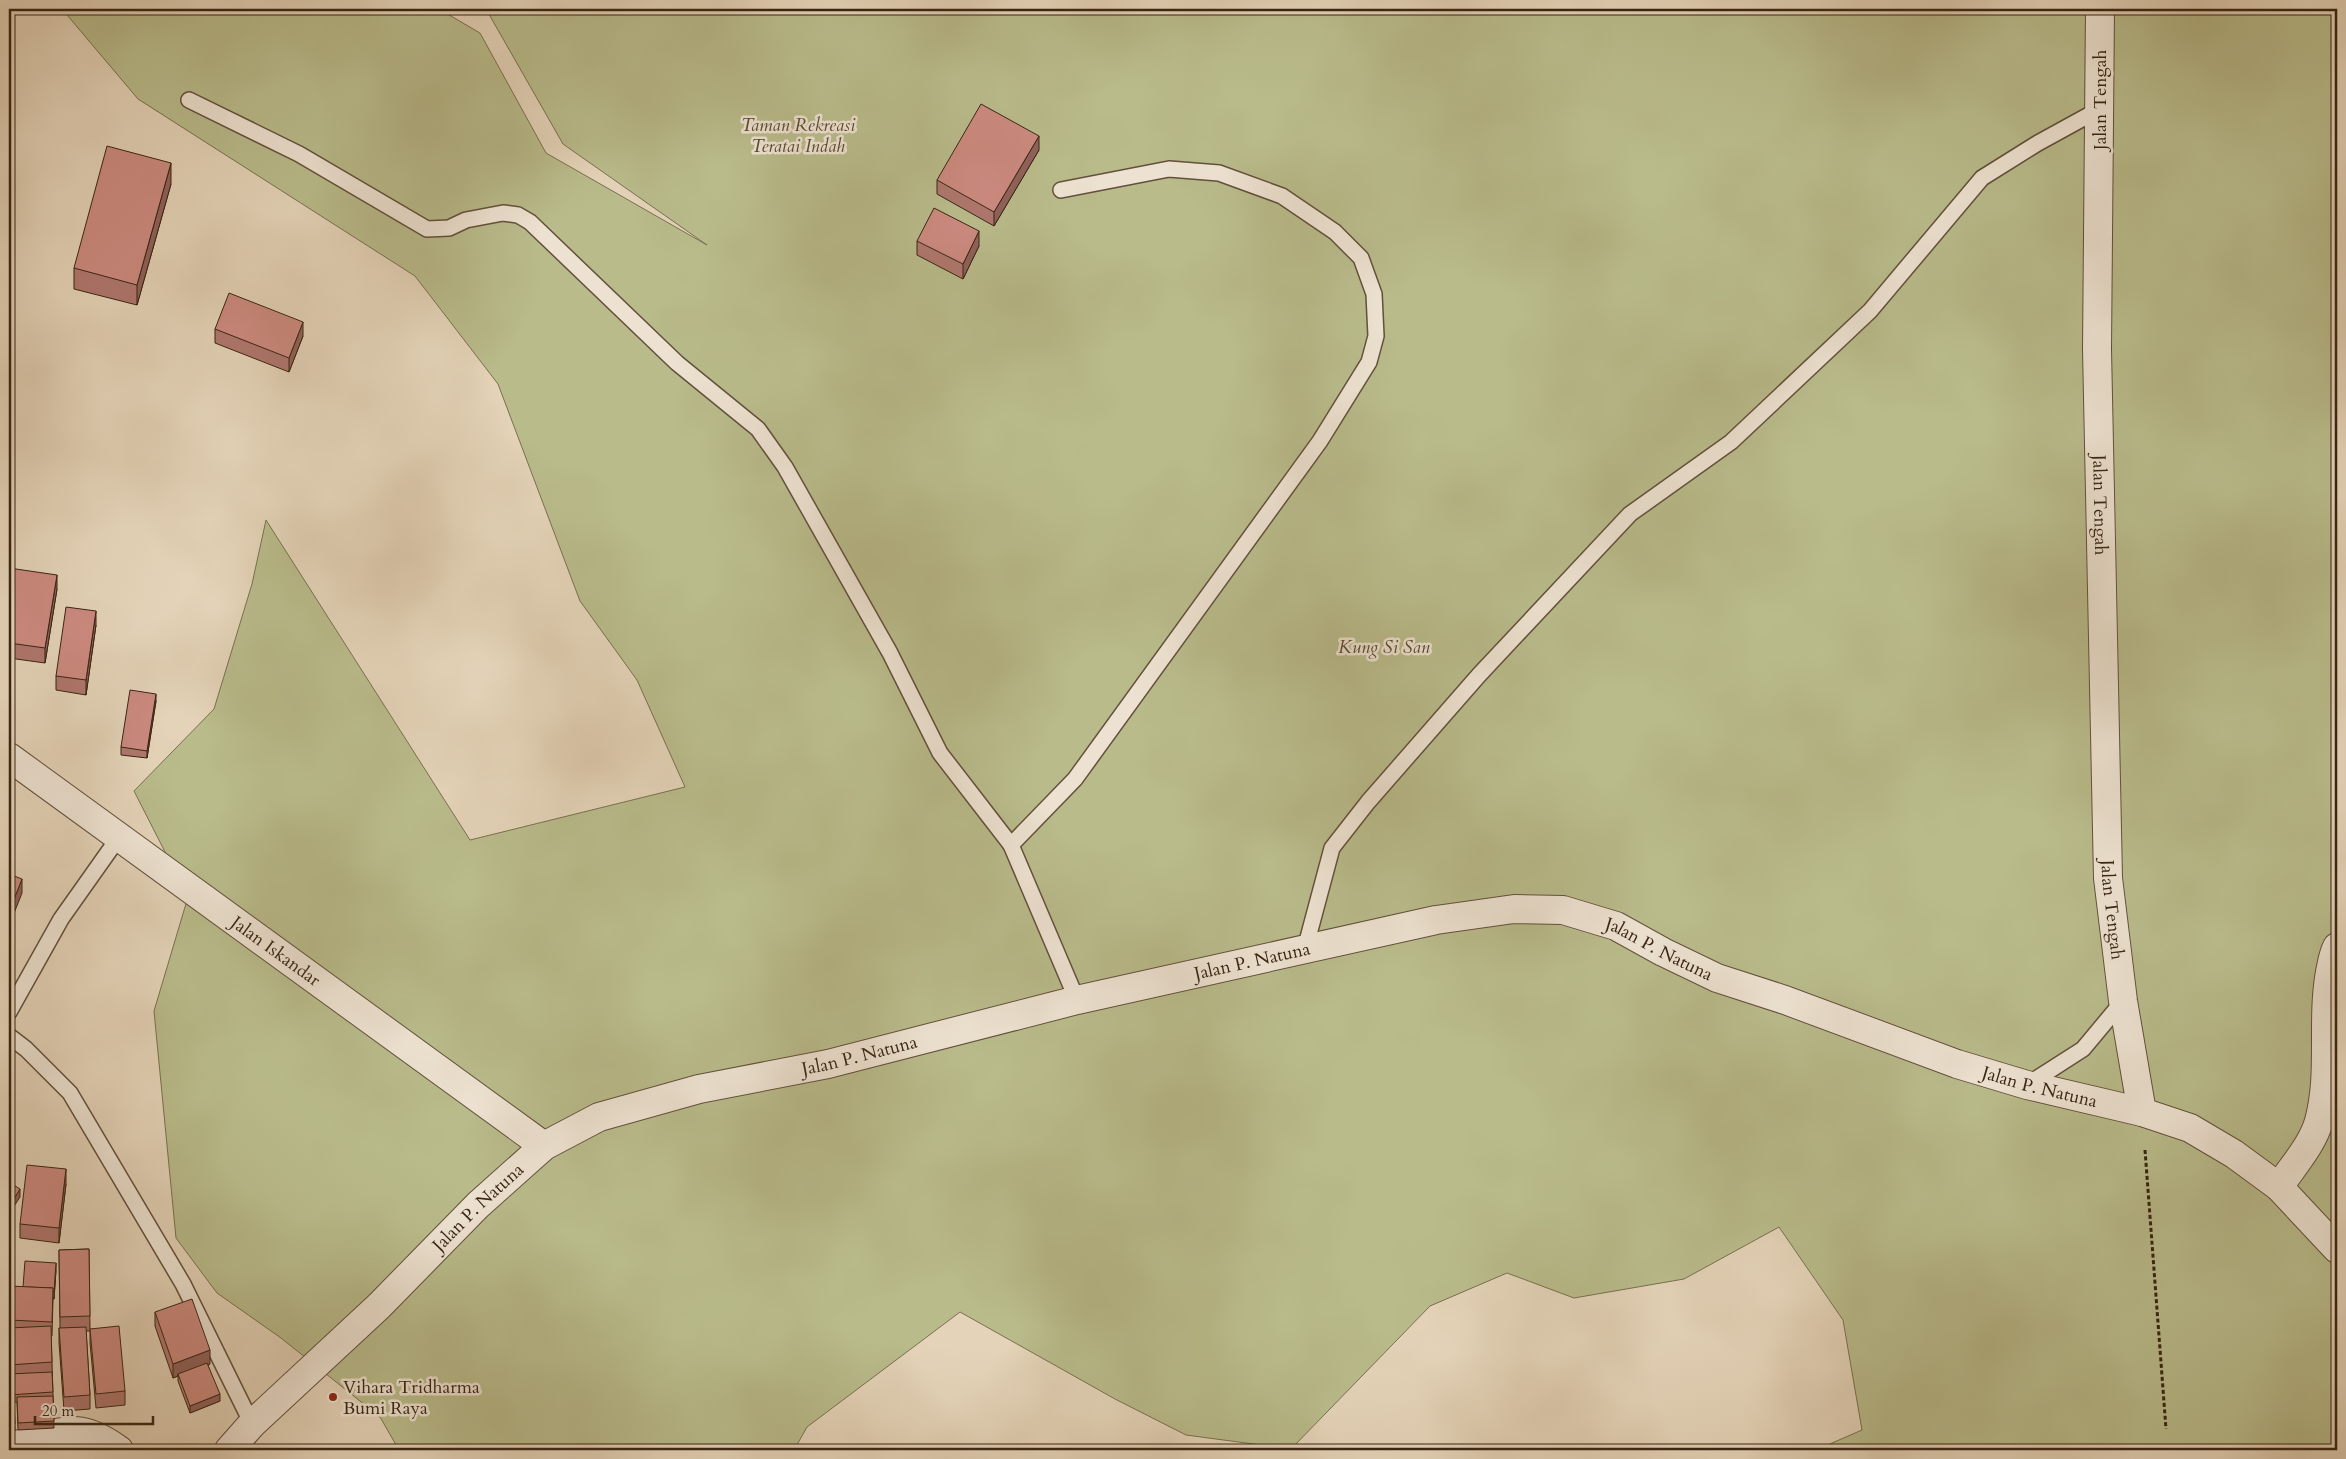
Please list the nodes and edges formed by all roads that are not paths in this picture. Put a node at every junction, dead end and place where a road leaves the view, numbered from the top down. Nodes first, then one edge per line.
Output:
1 (2100, 9) edge
2 (189, 100) dead end
3 (2100, 109) junction
4 (1061, 190) dead end
5 (9, 757) edge
6 (119, 837) junction
7 (1011, 845) junction
8 (2337, 947) edge
9 (1305, 949) junction
10 (1077, 1000) junction
11 (2123, 1001) junction
12 (9, 1012) edge
13 (9, 1036) edge
14 (2026, 1085) junction
15 (2142, 1112) junction
16 (544, 1146) junction
17 (2279, 1187) junction
18 (2337, 1250) edge
19 (252, 1424) junction
20 (9, 1444) edge
21 (119, 1450) edge
22 (229, 1450) edge

1 - 3 street, Jalan Tengah
2 - 7 lane
3 - 9 lane
3 - 11 street, Jalan Tengah
4 - 7 lane
5 - 6 street, Jalan Iskandar
6 - 12 lane
6 - 16 street, Jalan Iskandar
7 - 10 lane
8 - 17 street
9 - 10 street, Jalan P. Natuna
9 - 14 street, Jalan P. Natuna
10 - 16 street, Jalan P. Natuna
11 - 14 lane
11 - 15 street, Jalan Tengah
13 - 19 lane
14 - 15 street, Jalan P. Natuna
15 - 17 street, Jalan P. Natuna
16 - 19 street, Jalan P. Natuna
17 - 18 street, Jalan P. Natuna
19 - 22 street, Jalan P. Natuna
20 - 21 street

